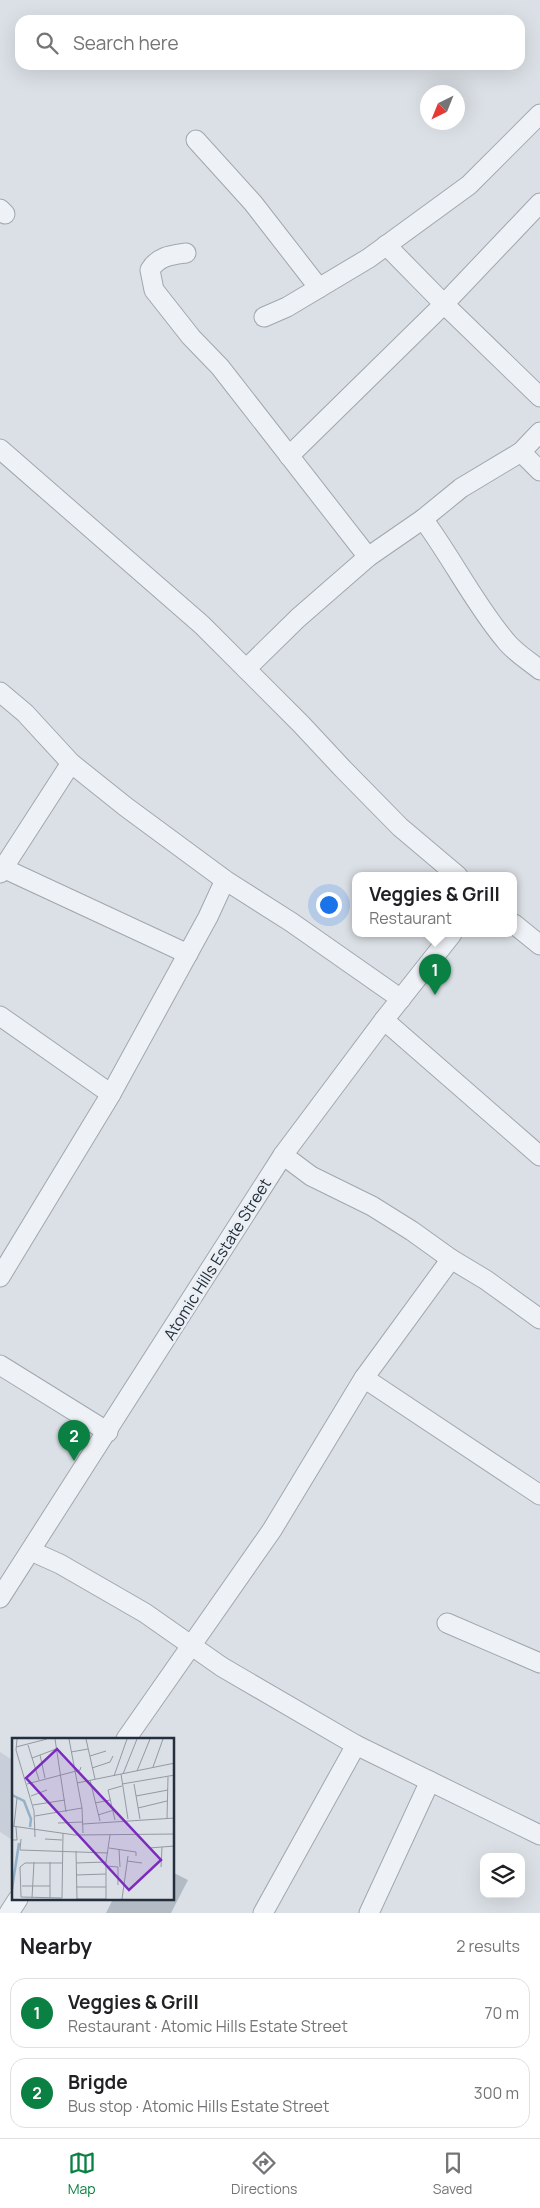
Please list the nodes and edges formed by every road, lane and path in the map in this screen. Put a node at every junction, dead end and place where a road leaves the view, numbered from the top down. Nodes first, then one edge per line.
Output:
1 (540, 114) edge
2 (196, 140) dead end
3 (540, 203) edge
4 (386, 245) junction
5 (186, 253) dead end
6 (319, 288) junction
7 (444, 304) junction
8 (264, 317) dead end
9 (540, 397) edge
10 (540, 432) edge
11 (0, 449) edge
12 (521, 452) junction
13 (289, 456) junction
14 (540, 471) edge
15 (423, 519) junction
16 (368, 557) junction
17 (246, 670) junction
18 (540, 670) edge
19 (0, 692) edge
20 (71, 762) junction
21 (1, 871) edge
22 (453, 872) edge
23 (226, 880) junction
24 (517, 926) edge
25 (450, 937) edge
26 (540, 945) edge
27 (188, 954) junction
28 (401, 999) junction
29 (0, 1016) edge
30 (384, 1020) junction
31 (111, 1094) junction
32 (283, 1155) junction
33 (540, 1156) edge
34 (451, 1259) junction
35 (0, 1277) edge
36 (540, 1318) edge
37 (0, 1365) edge
38 (364, 1378) junction
39 (108, 1432) junction
40 (540, 1495) edge
41 (31, 1552) junction
42 (0, 1598) edge
43 (446, 1623) dead end
44 (191, 1646) junction
45 (540, 1663) edge
46 (127, 1738) edge
47 (356, 1745) junction
48 (430, 1780) junction
49 (540, 1835) edge
50 (17, 1900) edge
51 (9, 1913) edge
52 (263, 1913) edge
53 (369, 1913) edge

1 - 4 street
2 - 6 street
3 - 7 street
4 - 6 street
4 - 7 street
5 - 13 street
6 - 8 street
7 - 9 street
7 - 13 street
10 - 12 street
11 - 17 street
12 - 14 street
12 - 15 street
13 - 16 street
15 - 16 street
15 - 18 street
16 - 17 street
17 - 22 street
19 - 20 street
20 - 21 street
20 - 23 street
21 - 27 street
23 - 27 street
23 - 28 street
24 - 26 street
25 - 28 street, Atomic Hills Estate Street
27 - 31 street
28 - 30 street, Atomic Hills Estate Street
29 - 31 street
30 - 32 street, Atomic Hills Estate Street
30 - 33 street
31 - 35 street
32 - 34 street
32 - 39 street, Atomic Hills Estate Street
34 - 36 street
34 - 38 street
37 - 39 street
38 - 40 street
38 - 44 street
39 - 41 street, Atomic Hills Estate Street
41 - 42 street, Atomic Hills Estate Street
41 - 44 street
43 - 45 street
44 - 46 street
44 - 47 street
47 - 48 street
47 - 52 street
48 - 49 street
48 - 53 street
50 - 51 street

